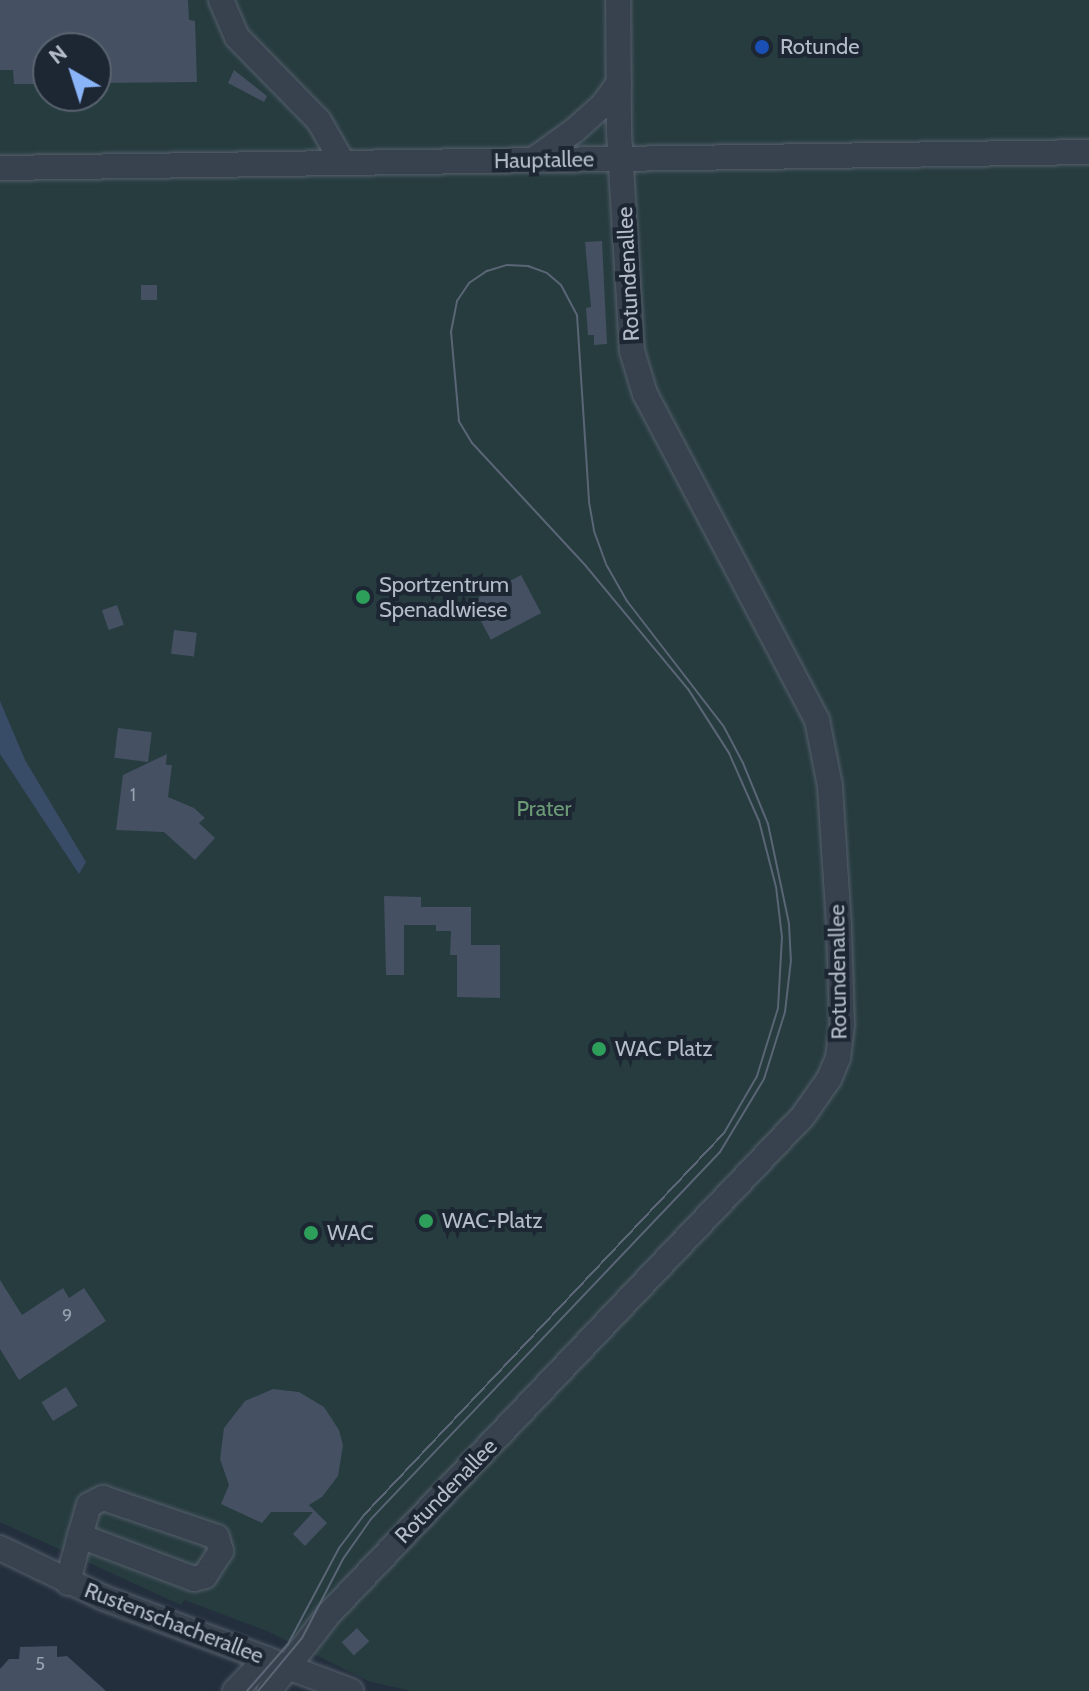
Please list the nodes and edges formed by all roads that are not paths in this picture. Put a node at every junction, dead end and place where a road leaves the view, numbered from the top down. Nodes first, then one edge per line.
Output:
1 (221, 0) edge
2 (618, 0) edge
3 (619, 83) junction
4 (1089, 152) edge
5 (621, 159) junction
6 (533, 160) junction
7 (343, 163) junction
8 (0, 168) edge
9 (80, 1536) junction
10 (0, 1548) edge
11 (68, 1583) junction
12 (266, 1659) junction
13 (290, 1668) junction
14 (235, 1691) edge
15 (269, 1691) edge
16 (351, 1691) edge

1 - 7 street
2 - 3 street, Rotundenallee
3 - 5 street, Rotundenallee
3 - 6 street
4 - 5 street, Hauptallee
5 - 6 street, Hauptallee
5 - 13 street, Rotundenallee
6 - 7 street, Hauptallee
7 - 8 street, Hauptallee
9 - 9 street
9 - 11 street
10 - 11 street, Rustenschacherallee
11 - 12 street, Rustenschacherallee
12 - 13 street, Rustenschacherallee
12 - 14 street
13 - 15 street, Rotundenallee
13 - 16 street, Rustenschacherallee

